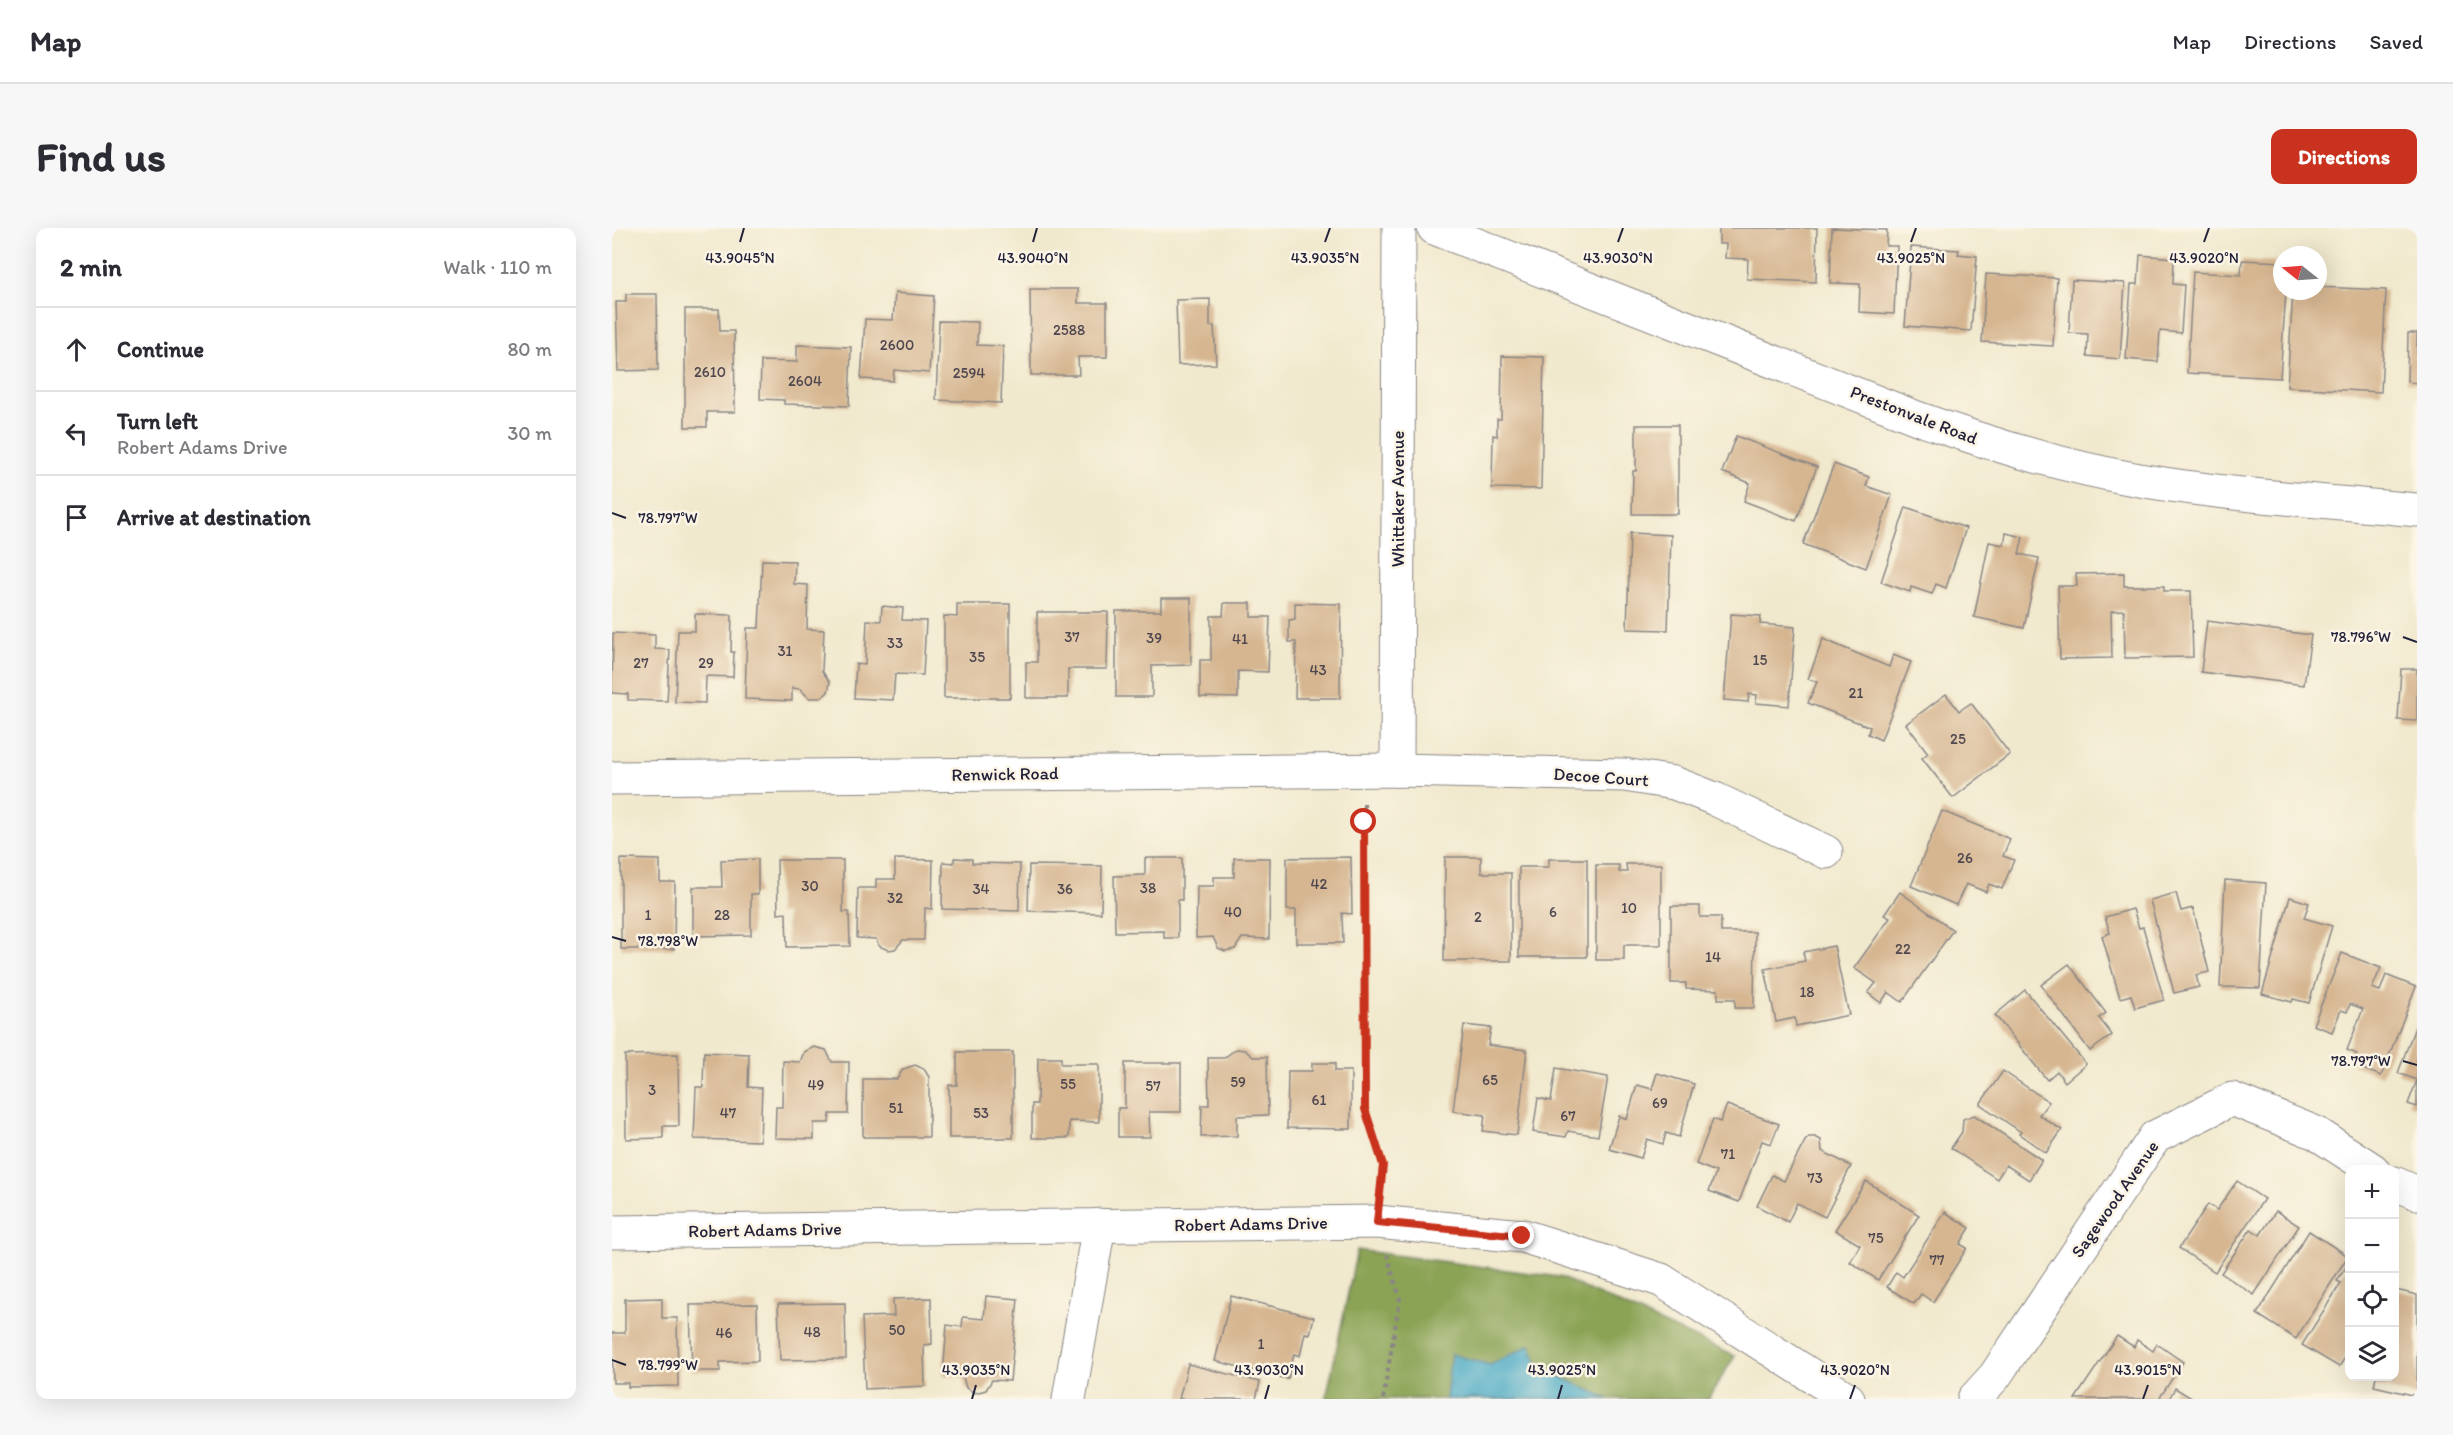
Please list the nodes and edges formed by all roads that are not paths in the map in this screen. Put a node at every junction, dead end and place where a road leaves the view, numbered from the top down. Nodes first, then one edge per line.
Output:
1 (1399, 228) edge
2 (1434, 228) edge
3 (2417, 510) edge
4 (1397, 770) junction
5 (612, 778) edge
6 (1826, 852) dead end
7 (2365, 1165) edge
8 (2399, 1185) edge
9 (2417, 1193) edge
10 (1099, 1225) junction
11 (612, 1232) edge
12 (1069, 1399) edge
13 (1848, 1399) edge
14 (1974, 1399) edge

1 - 4 street, Whittaker Avenue
2 - 3 street, Prestonvale Road
4 - 5 street, Renwick Road
4 - 6 street, Decoe Court
7 - 14 street, Sagewood Avenue
8 - 9 street
10 - 11 street, Robert Adams Drive
10 - 12 street
10 - 13 street, Robert Adams Drive

